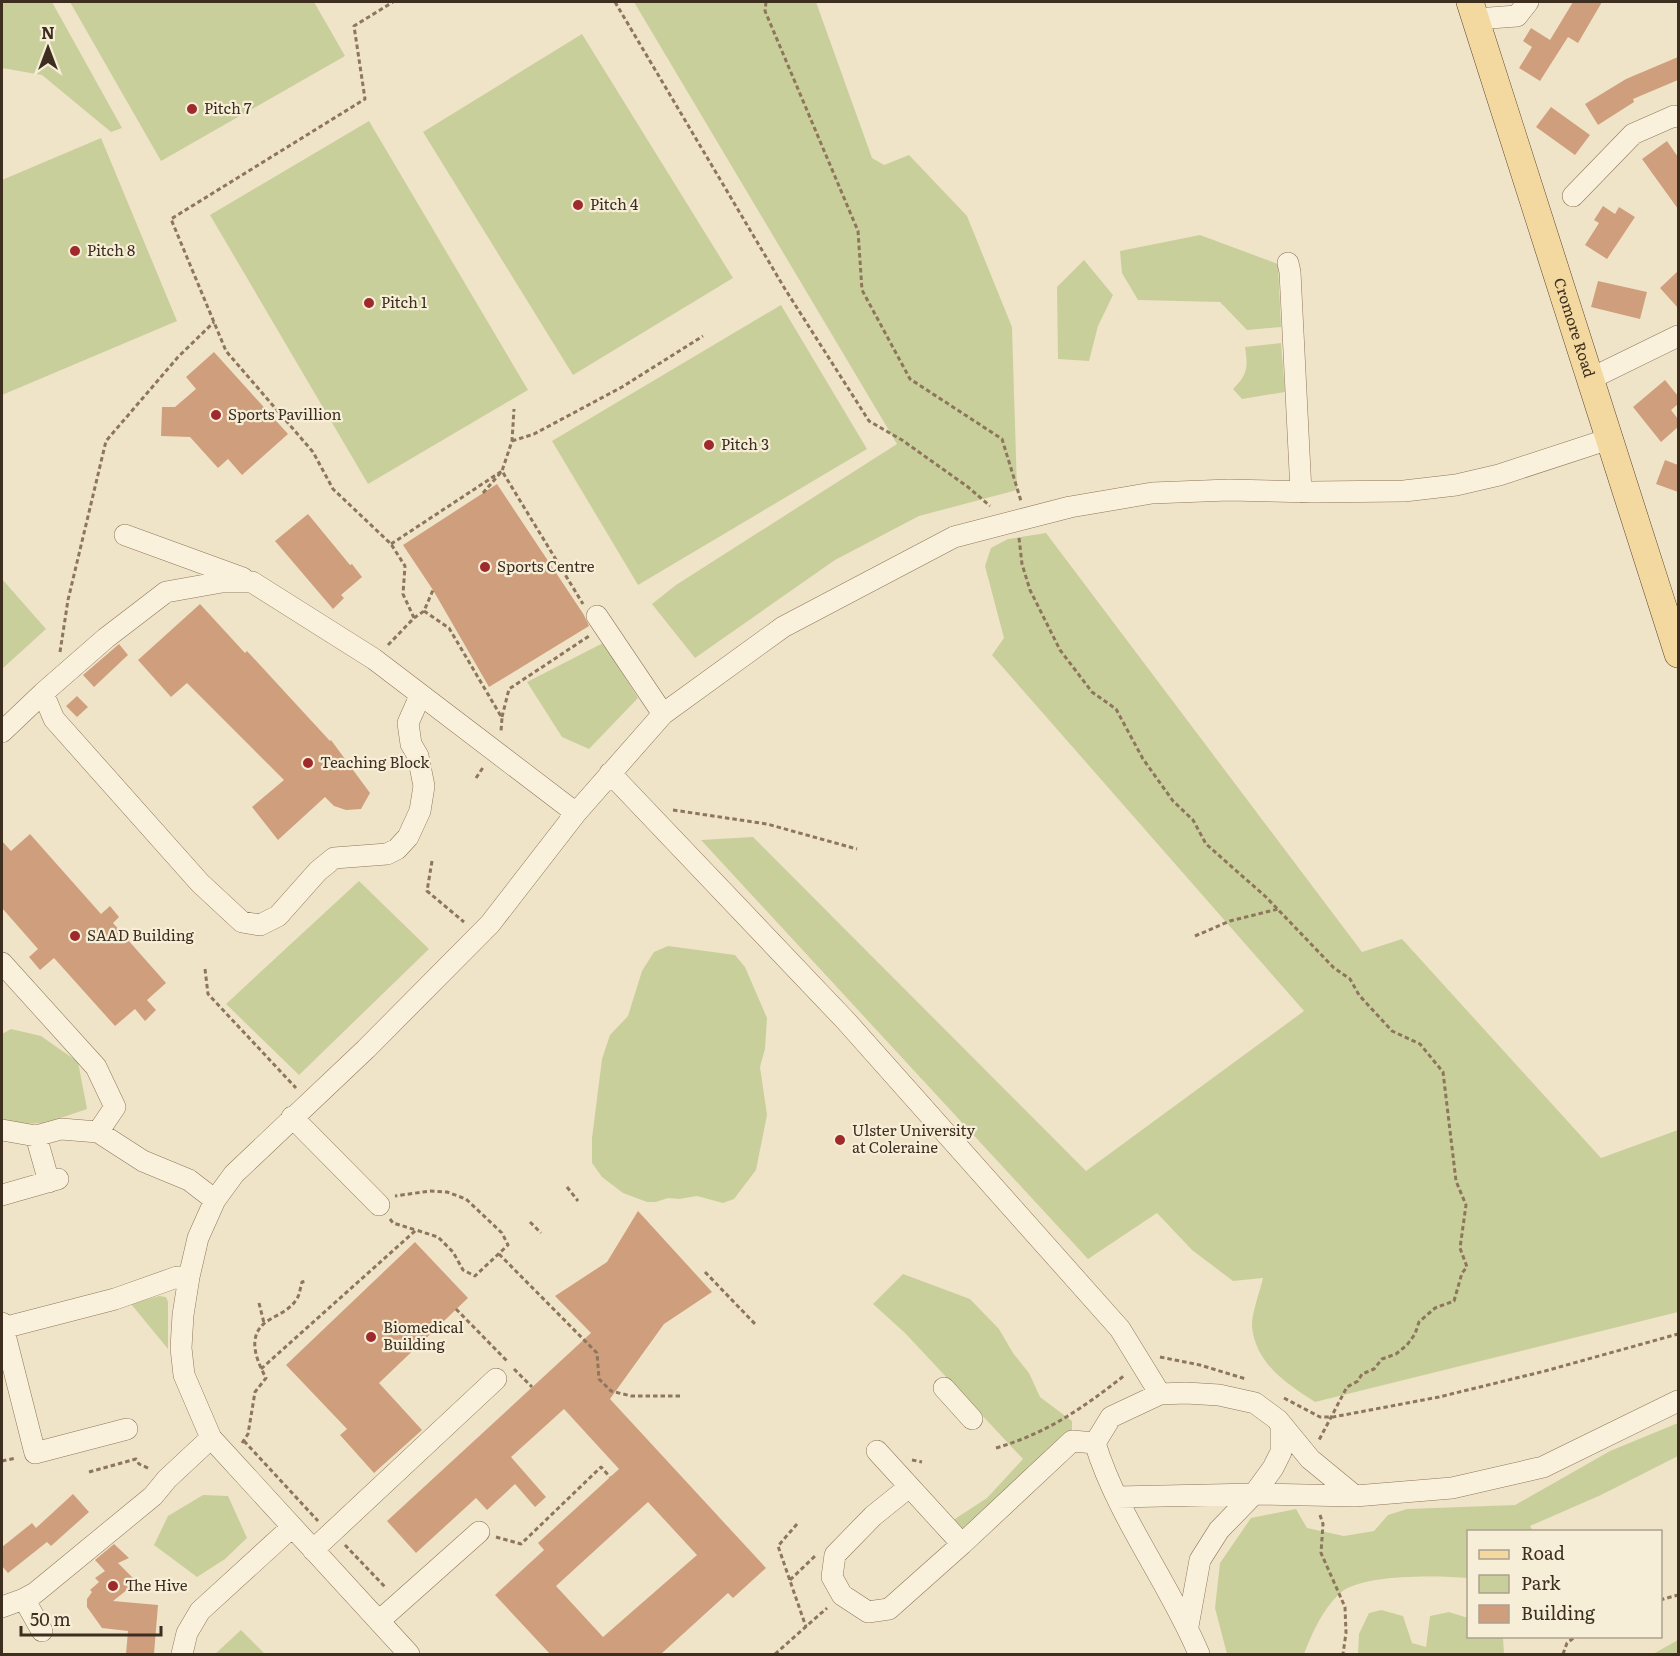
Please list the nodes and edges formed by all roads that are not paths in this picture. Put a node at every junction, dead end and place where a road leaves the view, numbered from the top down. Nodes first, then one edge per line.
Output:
1 (1528, 2) edge
2 (1473, 10) edge
3 (1678, 117) edge
4 (1573, 196) dead end
5 (1288, 263) dead end
6 (1678, 336) edge
7 (1590, 379) junction
8 (1609, 440) junction
9 (1301, 492) junction
10 (125, 535) dead end
11 (252, 582) junction
12 (592, 614) road end
13 (1678, 654) edge
14 (49, 688) junction
15 (420, 696) junction
16 (663, 714) junction
17 (2, 732) edge
18 (610, 773) junction
19 (576, 813) junction
20 (2, 963) edge
21 (292, 1117) junction
22 (2, 1130) edge
23 (98, 1132) junction
24 (36, 1136) junction
25 (2, 1195) edge
26 (215, 1200) junction
27 (383, 1201) road end
28 (189, 1277) junction
29 (2, 1326) edge
30 (496, 1378) dead end
31 (944, 1388) dead end
32 (1160, 1394) junction
33 (1678, 1401) edge
34 (972, 1419) dead end
35 (1278, 1420) junction
36 (128, 1429) dead end
37 (211, 1438) junction
38 (1095, 1443) junction
39 (877, 1451) dead end
40 (909, 1487) junction
41 (1254, 1494) junction
42 (1355, 1496) junction
43 (1117, 1497) junction
44 (292, 1527) junction
45 (479, 1532) road end
46 (962, 1544) junction
47 (313, 1550) junction
48 (24, 1599) junction
49 (2, 1607) edge
50 (379, 1621) junction
51 (1188, 1626) junction
52 (42, 1630) dead end
53 (182, 1654) edge
54 (409, 1654) edge
55 (1199, 1654) edge

1 - 2 street
2 - 7 main road, Cromore Road
3 - 4 street
5 - 9 street
6 - 7 street
7 - 8 main road, Cromore Road
8 - 9 street
8 - 13 main road, Cromore Road
9 - 16 street
10 - 11 street
11 - 14 street
11 - 15 street
12 - 16 street
14 - 15 street
14 - 17 street
15 - 19 street
16 - 18 street
18 - 19 street
18 - 32 street
19 - 21 street
20 - 23 street
21 - 26 street
21 - 27 street
22 - 24 street
23 - 24 street
23 - 26 street
24 - 25 street
26 - 28 street
28 - 29 street
28 - 37 street
29 - 36 street
30 - 47 street
31 - 34 street
32 - 35 street
32 - 38 street
33 - 42 street
35 - 41 street
35 - 42 street
37 - 44 street
37 - 48 street
38 - 43 street
38 - 46 street
39 - 40 street
40 - 46 street
40 - 46 street
41 - 42 street
41 - 43 street
41 - 51 street
43 - 51 street
44 - 47 street
44 - 53 street
45 - 50 street
47 - 50 street
48 - 49 street
48 - 52 street
50 - 54 street
51 - 55 street

